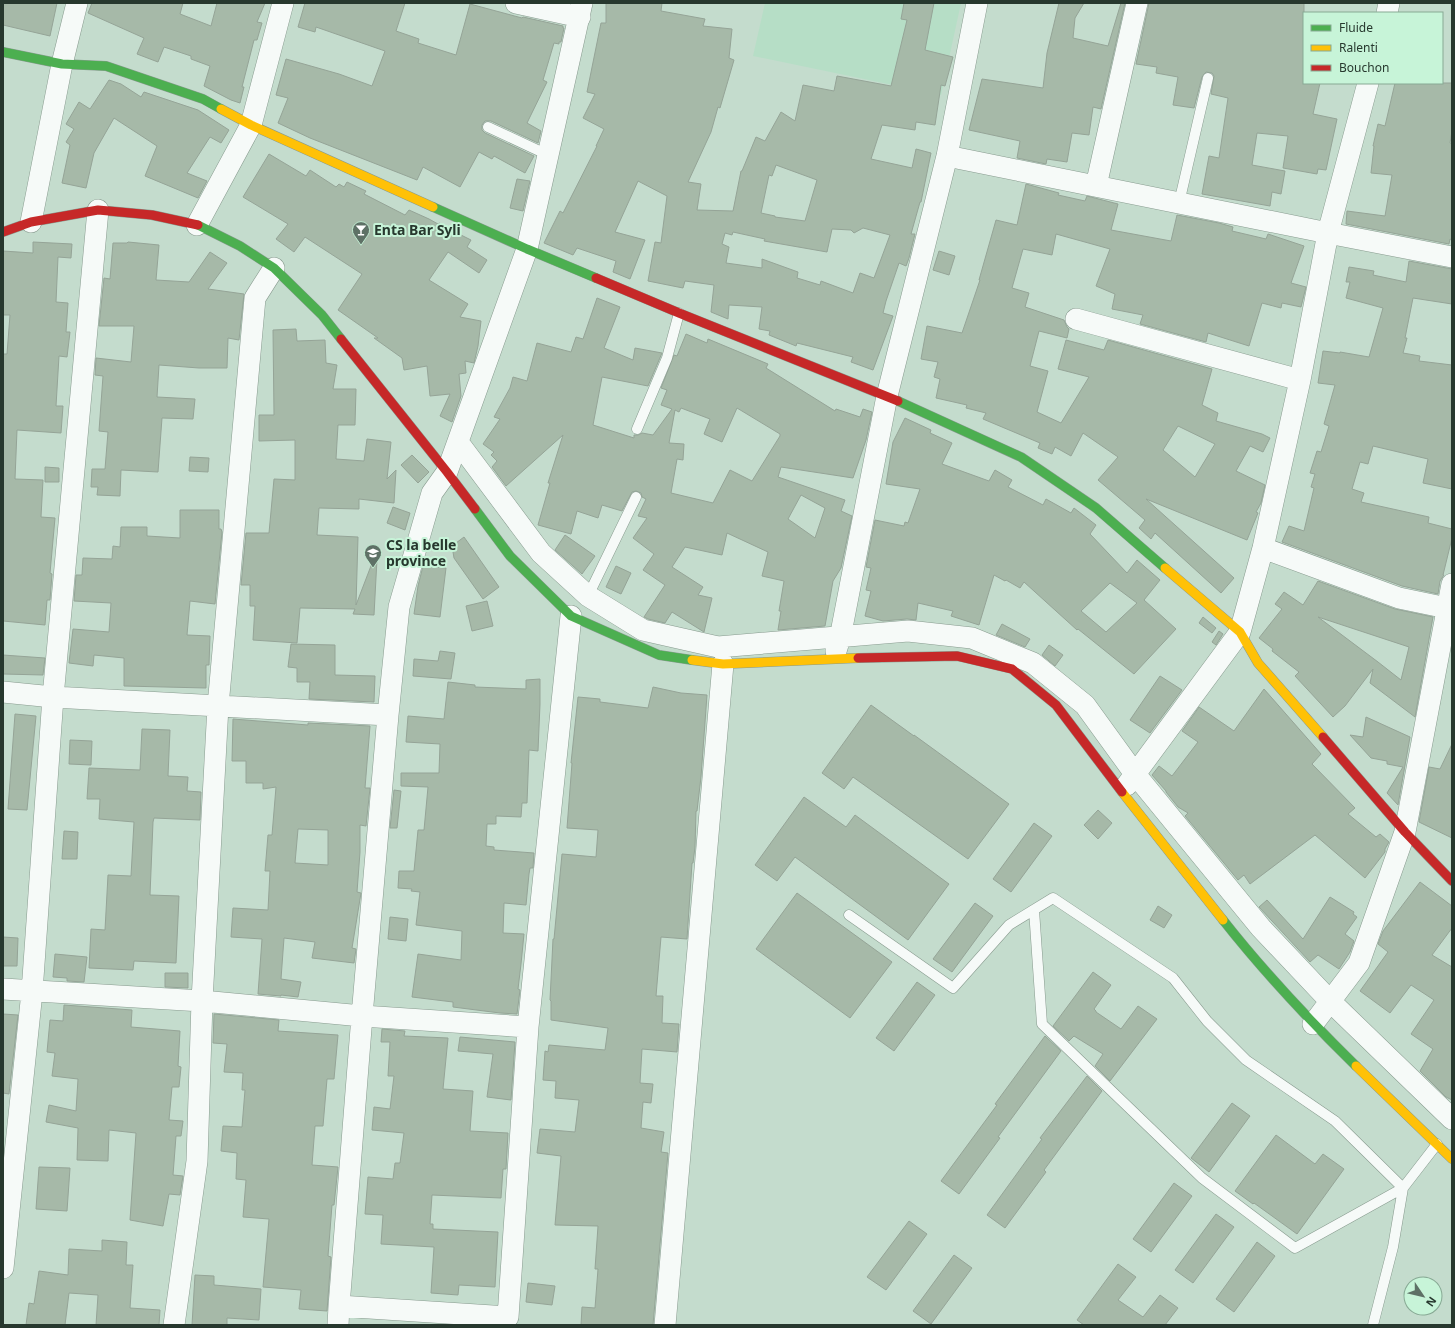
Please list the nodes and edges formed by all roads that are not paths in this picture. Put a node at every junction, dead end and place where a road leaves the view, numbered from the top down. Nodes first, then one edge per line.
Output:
1 (76, 3) edge
2 (283, 3) edge
3 (516, 3) edge
4 (977, 3) edge
5 (1137, 3) edge
6 (581, 10) edge
7 (3, 52) edge
8 (62, 64) junction
9 (1208, 78) dead end
10 (1368, 84) edge
11 (251, 125) junction
12 (488, 127) dead end
13 (548, 155) junction
14 (947, 156) junction
15 (1096, 186) junction
16 (1179, 203) junction
17 (98, 210) junction
18 (31, 222) junction
19 (197, 225) junction
20 (3, 232) edge
21 (1328, 233) junction
22 (527, 249) junction
23 (1452, 257) edge
24 (274, 268) junction
25 (679, 314) junction
26 (1076, 319) dead end
27 (1300, 380) junction
28 (887, 396) junction
29 (637, 429) dead end
30 (458, 442) junction
31 (447, 472) junction
32 (636, 497) dead end
33 (1263, 548) junction
34 (1452, 584) edge
35 (588, 596) junction
36 (1447, 608) junction
37 (571, 616) junction
38 (1240, 632) junction
39 (840, 638) junction
40 (834, 658) junction
41 (723, 664) junction
42 (3, 692) edge
43 (53, 697) junction
44 (218, 706) junction
45 (388, 715) junction
46 (1135, 774) junction
47 (1122, 792) junction
48 (1405, 832) junction
49 (1452, 880) edge
50 (1034, 910) junction
51 (849, 915) dead end
52 (3, 989) edge
53 (32, 992) junction
54 (202, 1001) junction
55 (1330, 1001) junction
56 (362, 1016) junction
57 (1313, 1024) junction
58 (528, 1028) junction
59 (1452, 1119) edge
60 (1437, 1144) junction
61 (1452, 1159) edge
62 (1403, 1188) junction
63 (3, 1268) edge
64 (339, 1315) edge
65 (174, 1325) edge
66 (665, 1325) edge
67 (1373, 1325) edge

1 - 8 street
2 - 11 street
3 - 6 street
4 - 14 street
5 - 15 street
6 - 13 street
7 - 8 main road
8 - 11 main road
8 - 18 street
9 - 16 lane
10 - 21 street
11 - 19 street
11 - 22 main road
12 - 13 lane
13 - 22 street
14 - 15 street
14 - 28 street
15 - 16 street
16 - 21 street
17 - 18 main road
17 - 19 main road
17 - 43 street
18 - 20 main road
19 - 24 main road
21 - 23 street
21 - 27 street
22 - 25 main road
22 - 30 street
24 - 31 main road
24 - 44 street
25 - 28 main road
25 - 29 lane
26 - 27 street
27 - 33 street
28 - 38 main road
28 - 39 street
30 - 31 street
30 - 35 street
31 - 37 main road
31 - 45 street
32 - 35 lane
33 - 36 street
33 - 38 street
34 - 36 street
35 - 39 street
36 - 48 street
37 - 41 main road
37 - 58 street
38 - 46 street
38 - 48 main road
39 - 40 street
39 - 46 street
40 - 41 main road
40 - 47 main road
41 - 66 street
42 - 43 street
43 - 44 street
43 - 53 street
44 - 45 street
44 - 54 street
45 - 56 street
46 - 47 street
46 - 55 street
47 - 57 main road
48 - 49 main road
48 - 55 street
50 - 51 lane
50 - 62 lane
50 - 62 lane
52 - 53 street
53 - 54 street
53 - 63 street
54 - 56 street
54 - 65 street
55 - 57 street
55 - 59 street
56 - 58 street
56 - 64 street
57 - 60 main road
58 - 64 street
60 - 61 main road
60 - 62 lane
62 - 67 lane

